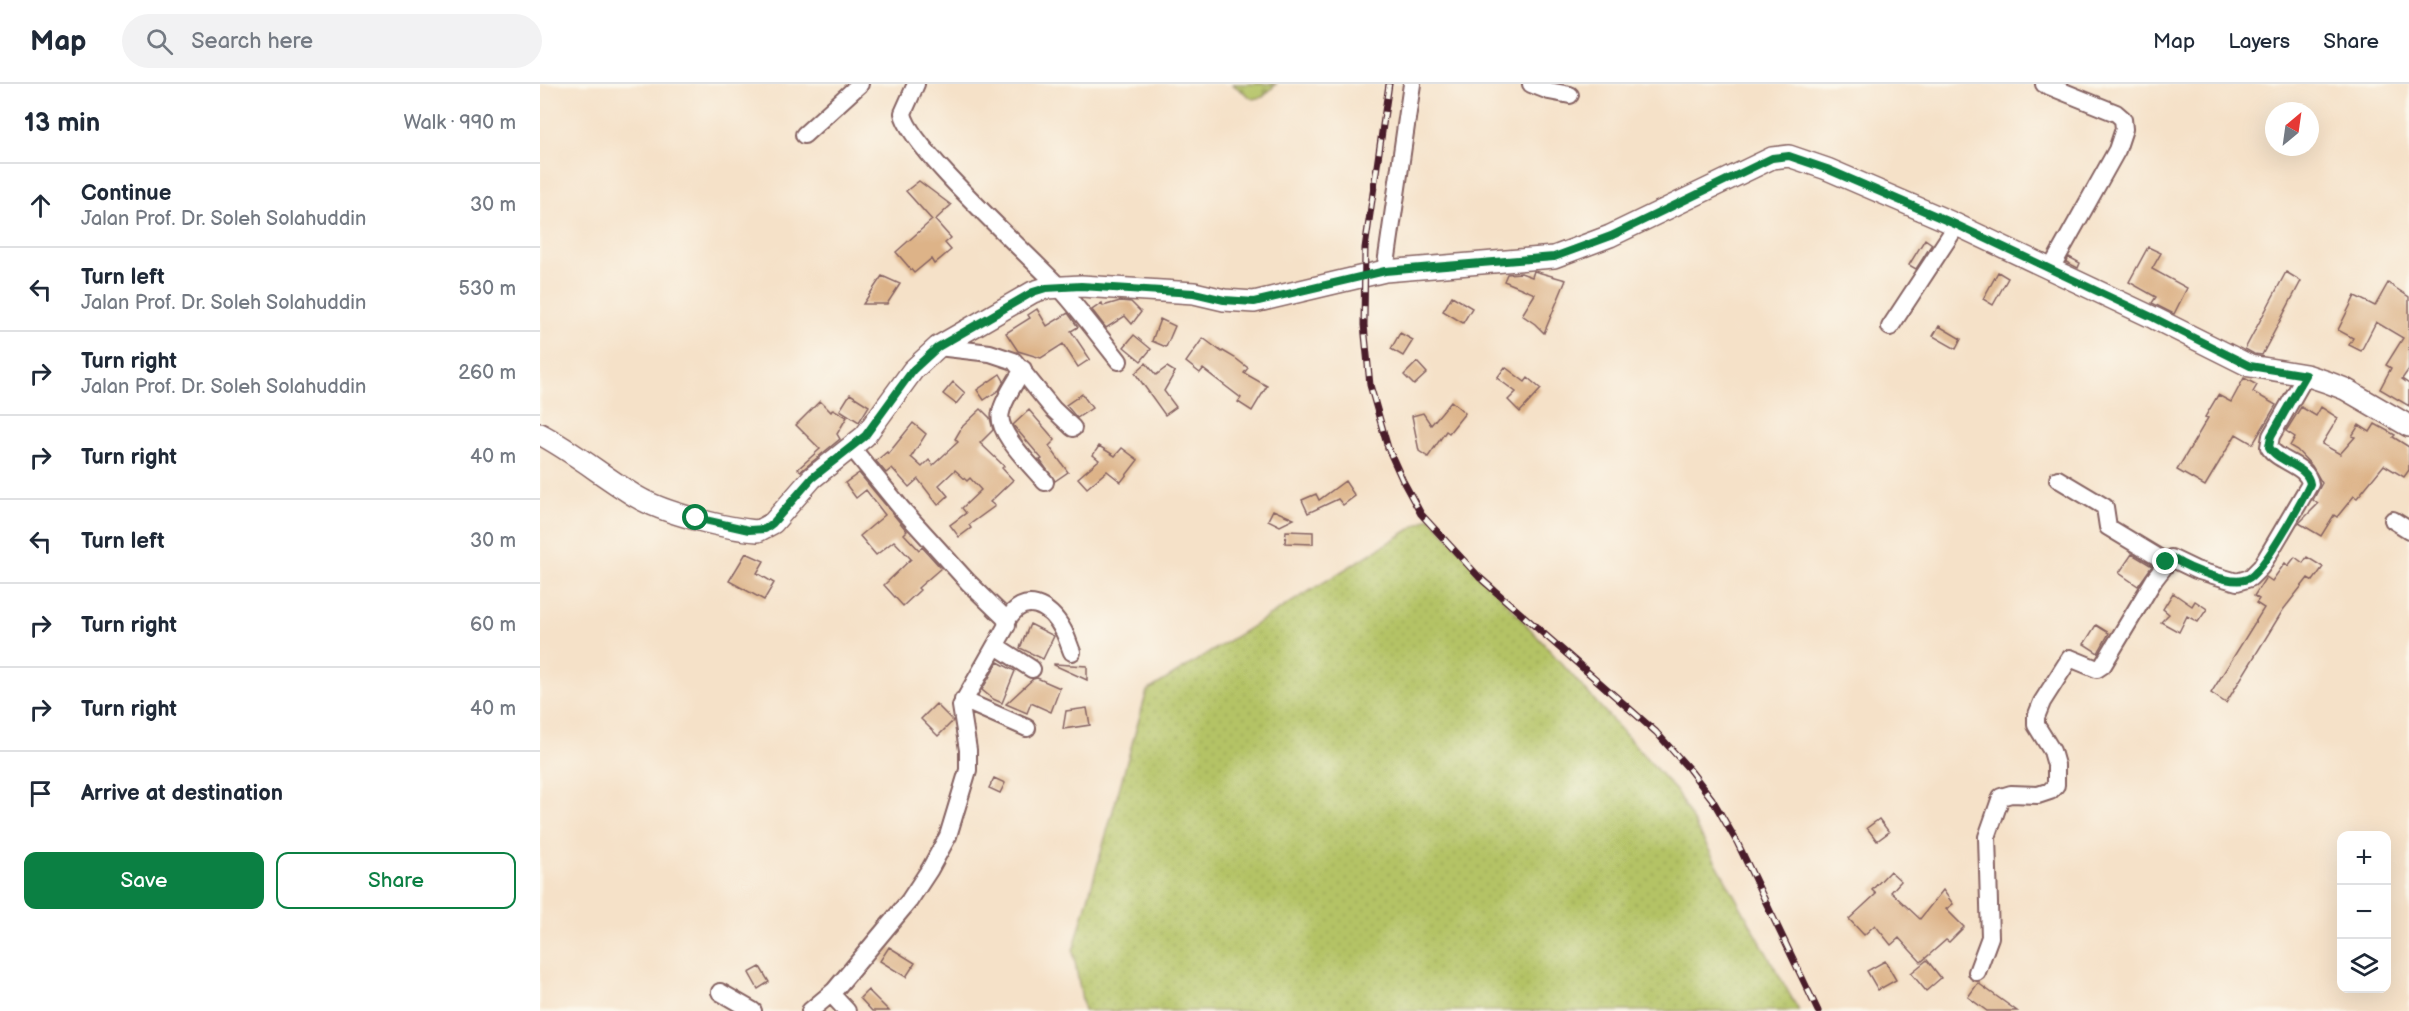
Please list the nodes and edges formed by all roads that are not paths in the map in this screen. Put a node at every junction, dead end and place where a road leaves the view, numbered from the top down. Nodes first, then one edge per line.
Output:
1 (860, 84) edge
2 (916, 84) edge
3 (1412, 84) edge
4 (1531, 84) edge
5 (2044, 84) edge
6 (1570, 95) dead end
7 (804, 135) dead end
8 (1957, 225) junction
9 (2050, 270) junction
10 (1385, 271) junction
11 (1058, 287) junction
12 (1890, 327) dead end
13 (938, 347) junction
14 (1119, 361) dead end
15 (1023, 369) junction
16 (2306, 375) junction
17 (2409, 426) edge
18 (1073, 428) dead end
19 (540, 434) edge
20 (852, 448) junction
21 (2058, 479) dead end
22 (1045, 482) dead end
23 (2393, 520) dead end
24 (2409, 530) edge
25 (2166, 562) junction
26 (1007, 621) junction
27 (996, 646) junction
28 (1072, 652) dead end
29 (1032, 669) dead end
30 (963, 700) junction
31 (1027, 728) dead end
32 (1977, 972) dead end
33 (834, 991) junction
34 (720, 992) dead end
35 (753, 1011) edge
36 (810, 1011) edge
37 (848, 1011) edge

1 - 7 street
2 - 11 street
3 - 10 street
4 - 6 street
5 - 9 street
8 - 9 street
8 - 10 street
8 - 12 street
9 - 16 street
10 - 11 street
11 - 13 street
11 - 14 street
13 - 15 street
13 - 20 street
15 - 18 street
15 - 22 street
16 - 17 street
16 - 25 street
19 - 20 street
20 - 26 street
21 - 25 street
23 - 24 street
25 - 32 street
26 - 27 street
26 - 28 street
27 - 29 street
27 - 30 street
30 - 31 street
30 - 33 street
33 - 36 street
33 - 37 street
34 - 35 street

